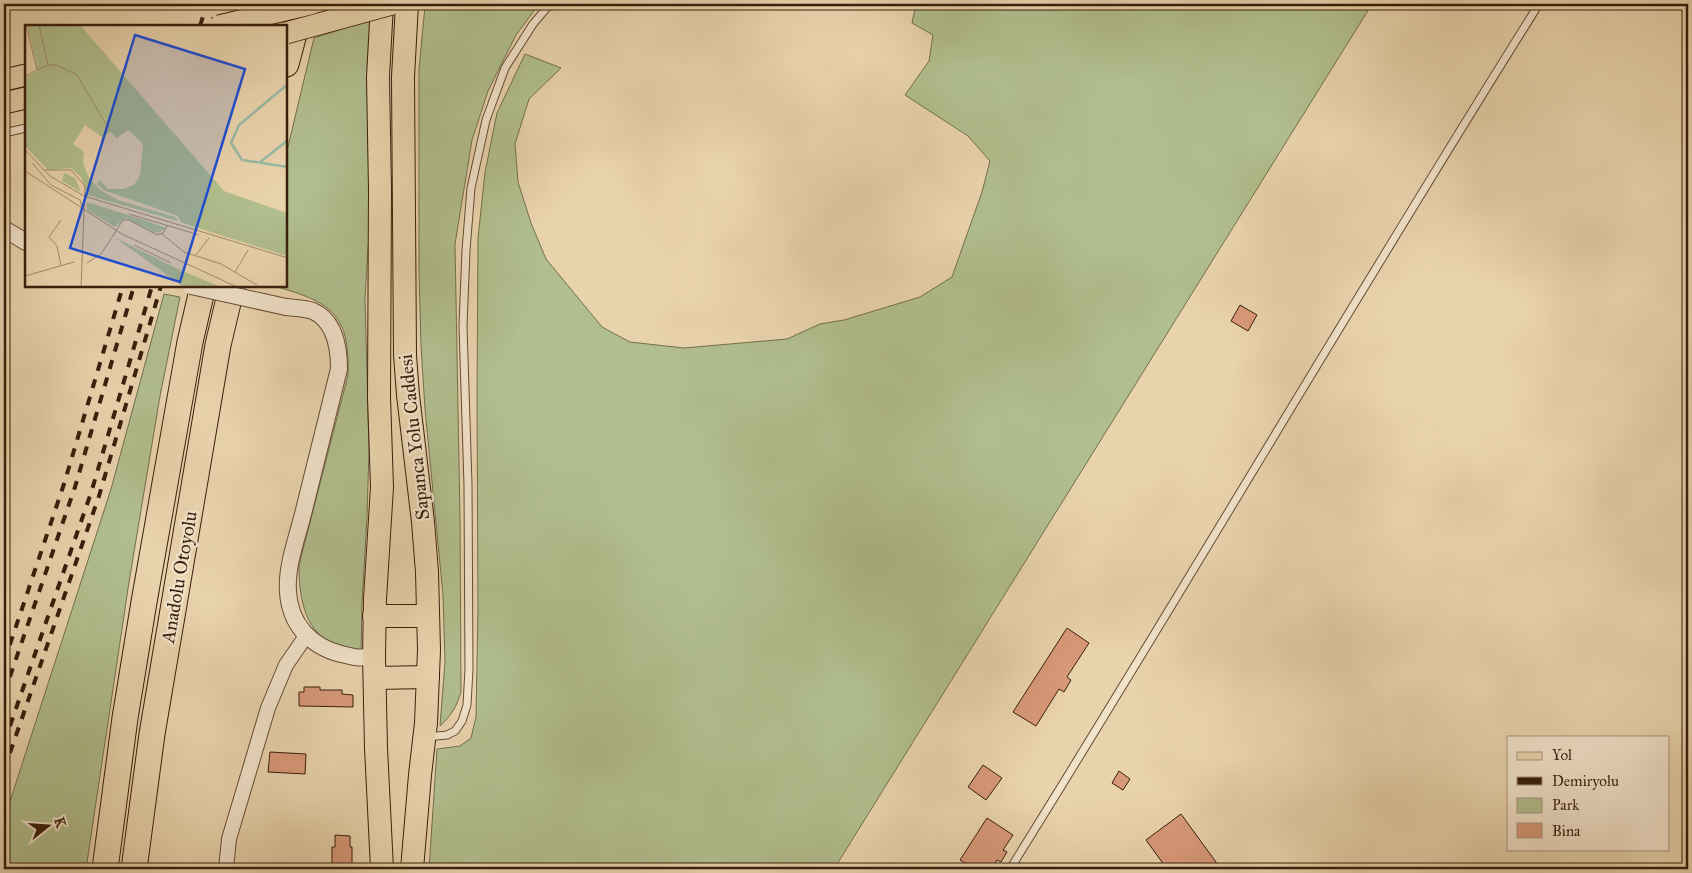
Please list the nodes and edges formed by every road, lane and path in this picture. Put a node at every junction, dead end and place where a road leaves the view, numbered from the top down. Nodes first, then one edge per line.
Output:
1 (273, 4) edge
2 (302, 4) edge
3 (310, 4) edge
4 (382, 4) edge
5 (392, 4) edge
6 (407, 4) edge
7 (550, 4) edge
8 (1538, 4) edge
9 (223, 25) edge
10 (267, 25) edge
11 (288, 31) edge
12 (288, 56) edge
13 (25, 75) edge
14 (4, 80) edge
15 (25, 98) edge
16 (4, 103) edge
17 (25, 128) edge
18 (4, 133) edge
19 (4, 229) edge
20 (25, 241) edge
21 (200, 288) edge
22 (203, 288) edge
23 (232, 288) edge
24 (374, 616) junction
25 (428, 616) junction
26 (306, 636) junction
27 (374, 656) junction
28 (428, 677) junction
29 (374, 678) junction
30 (425, 737) junction
31 (105, 869) edge
32 (134, 869) edge
33 (226, 869) edge
34 (382, 869) edge
35 (412, 869) edge
36 (1010, 869) edge

1 - 10 highway
2 - 12 highway
3 - 9 main road, bridge
4 - 24 highway, Sapanca Yolu Caddesi
5 - 11 main road, bridge
6 - 25 highway, Sapanca Yolu Caddesi
7 - 30 lane
8 - 36 lane
13 - 14 main road
15 - 16 main road
17 - 18 lane
19 - 20 street
21 - 26 street, bridge
22 - 31 highway, Anadolu Otoyolu
23 - 32 highway, Anadolu Otoyolu
24 - 25 highway
24 - 27 highway, Sapanca Yolu Caddesi
25 - 28 highway, Sapanca Yolu Caddesi
26 - 27 street
26 - 33 street
27 - 29 highway, Sapanca Yolu Caddesi
28 - 29 highway
28 - 30 highway, Sapanca Yolu Caddesi
29 - 34 highway, Sapanca Yolu Caddesi
30 - 35 highway, Sapanca Yolu Caddesi

